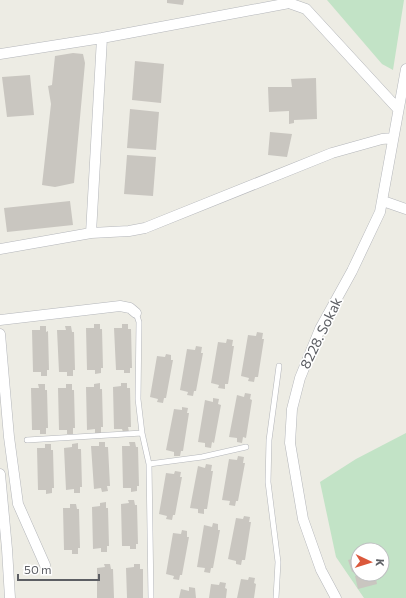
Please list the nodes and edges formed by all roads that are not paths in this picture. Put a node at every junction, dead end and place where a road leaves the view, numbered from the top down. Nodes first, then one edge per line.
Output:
1 (102, 38) junction
2 (0, 54) edge
3 (406, 69) edge
4 (398, 109) junction
5 (393, 138) junction
6 (383, 201) junction
7 (406, 209) edge
8 (91, 233) junction
9 (0, 249) edge
10 (136, 313) joint
11 (0, 320) edge
12 (0, 334) edge
13 (279, 366) dead end
14 (142, 433) junction
15 (27, 440) dead end
16 (246, 447) dead end
17 (149, 464) junction
18 (1, 479) edge
19 (15, 481) junction
20 (45, 565) dead end
21 (10, 598) edge
22 (150, 598) edge
23 (276, 598) edge
24 (336, 598) edge

1 - 2 street
1 - 4 street
1 - 8 street
3 - 4 street, 8228. Sokak
4 - 5 street, 8228. Sokak
5 - 6 street, 8228. Sokak
5 - 8 street
6 - 7 street
6 - 24 street, 8228. Sokak
8 - 9 street
10 - 11 street
10 - 14 lane
12 - 19 street
13 - 23 lane
14 - 15 lane
14 - 17 lane
16 - 17 lane
17 - 22 lane
18 - 19 street
18 - 21 street
19 - 20 street

